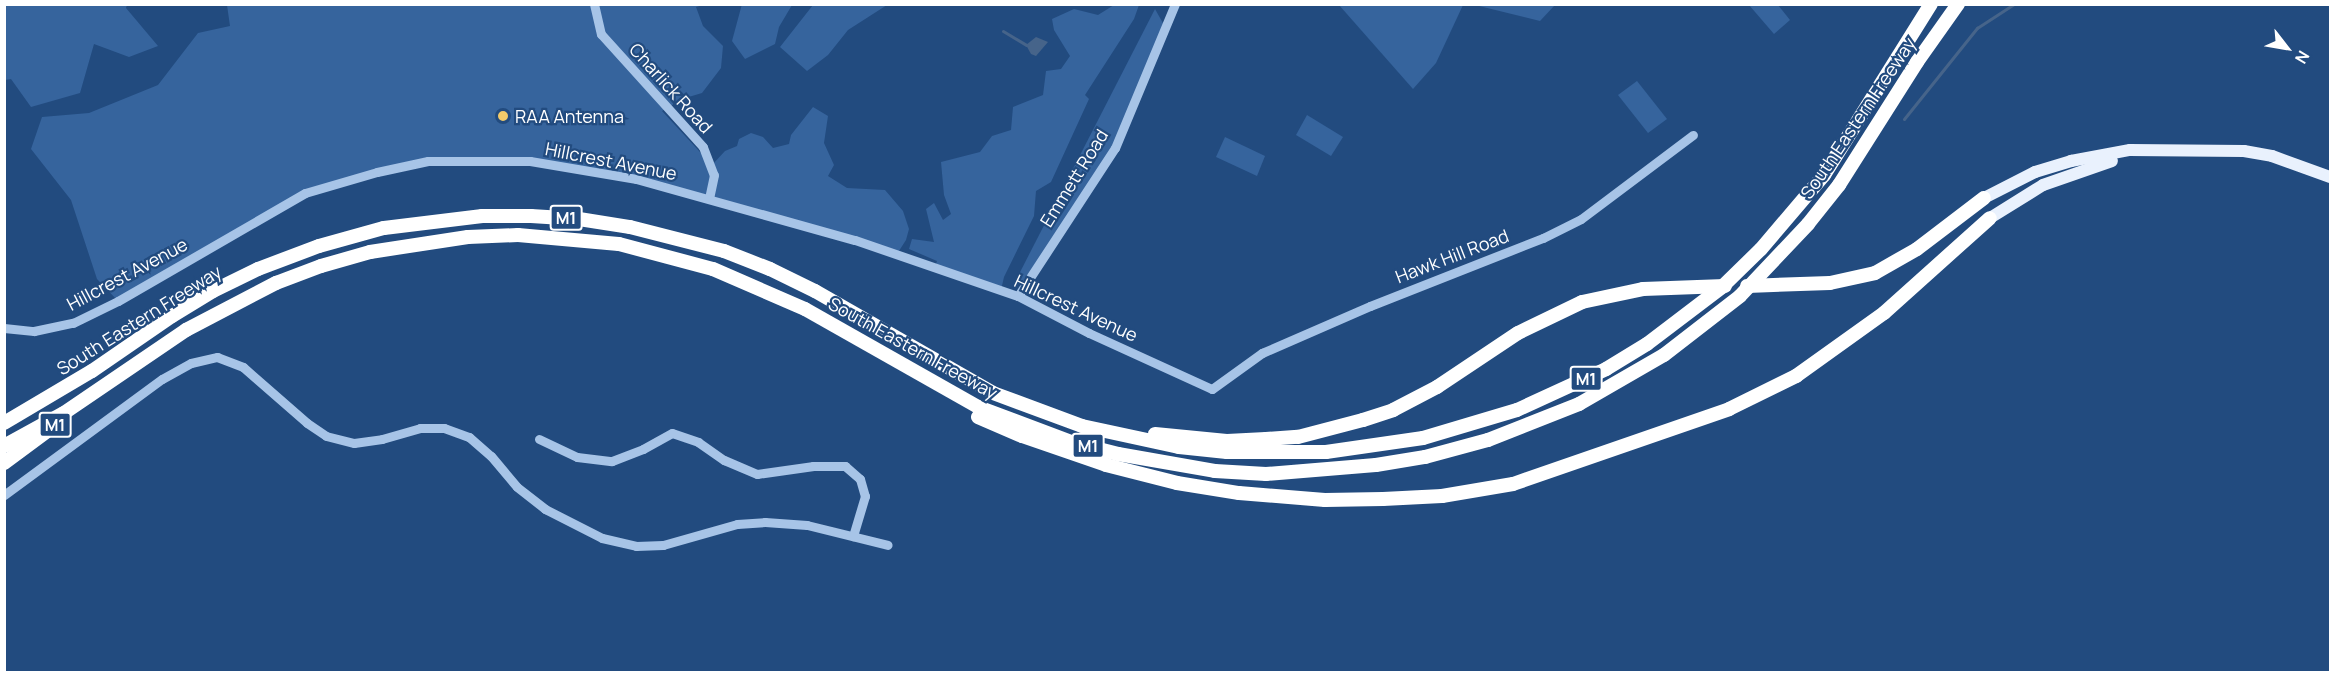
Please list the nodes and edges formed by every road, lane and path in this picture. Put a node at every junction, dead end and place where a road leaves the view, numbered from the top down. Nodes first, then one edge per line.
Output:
1 (594, 4) edge
2 (1175, 4) edge
3 (1931, 4) edge
4 (1958, 4) edge
5 (1693, 135) dead end
6 (2331, 177) edge
7 (2331, 182) edge
8 (709, 198) junction
9 (1984, 198) joint
10 (1990, 218) joint
11 (1018, 296) junction
12 (805, 309) junction
13 (4, 328) edge
14 (104, 386) junction
15 (1212, 389) joint
16 (50, 398) junction
17 (4, 416) edge
18 (4, 423) edge
19 (1082, 426) junction
20 (539, 439) dead end
21 (4, 446) edge
22 (4, 463) edge
23 (4, 495) edge
24 (853, 536) junction
25 (888, 545) dead end

1 - 8 street, Charlick Road
2 - 11 street, Emmett Road
3 - 19 highway, South Eastern Freeway / M1
4 - 12 highway, South Eastern Freeway / M1
5 - 15 street, Hawk Hill Road
6 - 9 main road
7 - 10 main road
8 - 11 street, Hillcrest Avenue
8 - 13 street, Hillcrest Avenue
9 - 19 highway, M1
10 - 12 highway
11 - 15 street, Hillcrest Avenue
12 - 14 highway, South Eastern Freeway / M1
14 - 21 highway, South Eastern Freeway / M1
14 - 22 highway, M1
16 - 17 highway
16 - 18 highway, South Eastern Freeway / M1
16 - 19 highway, South Eastern Freeway / M1
20 - 24 street
23 - 24 street
24 - 25 street

